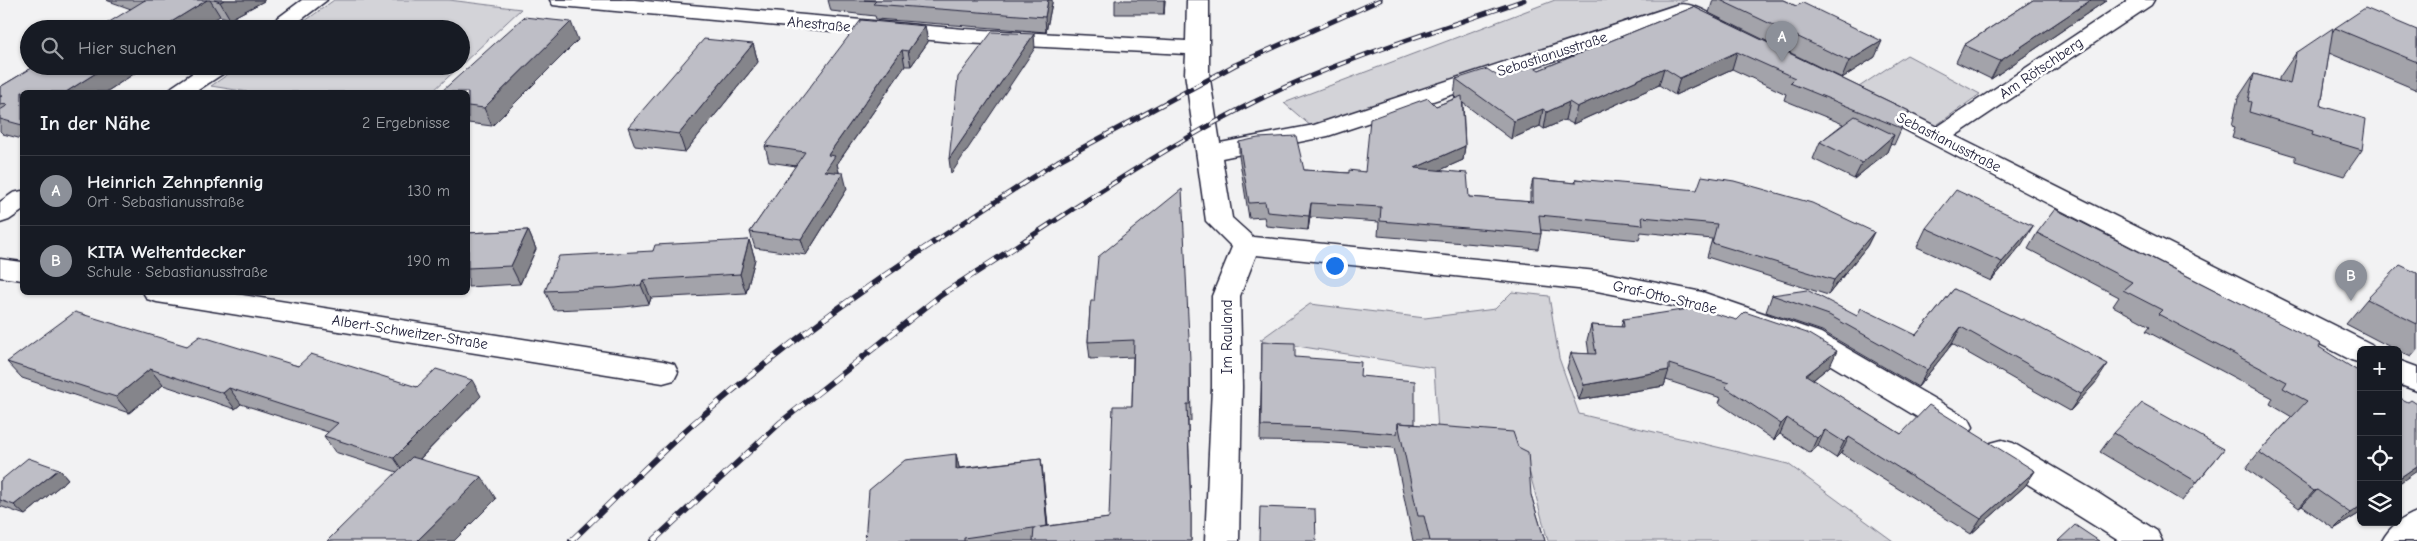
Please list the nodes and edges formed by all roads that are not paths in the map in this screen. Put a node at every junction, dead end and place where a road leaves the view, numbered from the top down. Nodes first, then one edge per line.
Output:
1 (316, 0) edge
2 (561, 0) edge
3 (1198, 0) edge
4 (2143, 0) edge
5 (721, 8) edge
6 (287, 20) edge
7 (1736, 36) edge
8 (1197, 48) junction
9 (206, 75) edge
10 (183, 90) edge
11 (1850, 92) edge
12 (1939, 136) junction
13 (1210, 153) junction
14 (20, 200) edge
15 (0, 214) edge
16 (1246, 245) junction
17 (0, 268) edge
18 (20, 272) edge
19 (175, 295) edge
20 (2357, 350) edge
21 (664, 372) dead end
22 (2402, 373) edge
23 (2417, 380) edge
24 (2417, 526) edge
25 (1222, 541) edge
26 (2145, 541) edge
27 (2399, 541) edge

1 - 6 street
2 - 5 street, Ahestraße
3 - 8 street
4 - 12 street, Am Rötschberg
5 - 8 street, Ahestraße
7 - 13 street, Sebastianusstraße
8 - 13 street
9 - 10 street
11 - 12 street, Sebastianusstraße
12 - 20 street, Sebastianusstraße
13 - 16 street
14 - 15 street
16 - 25 street, Im Rauland
16 - 26 street, Graf-Otto-Straße
17 - 18 street
19 - 21 street, Albert-Schweitzer-Straße
22 - 23 street
24 - 27 street

